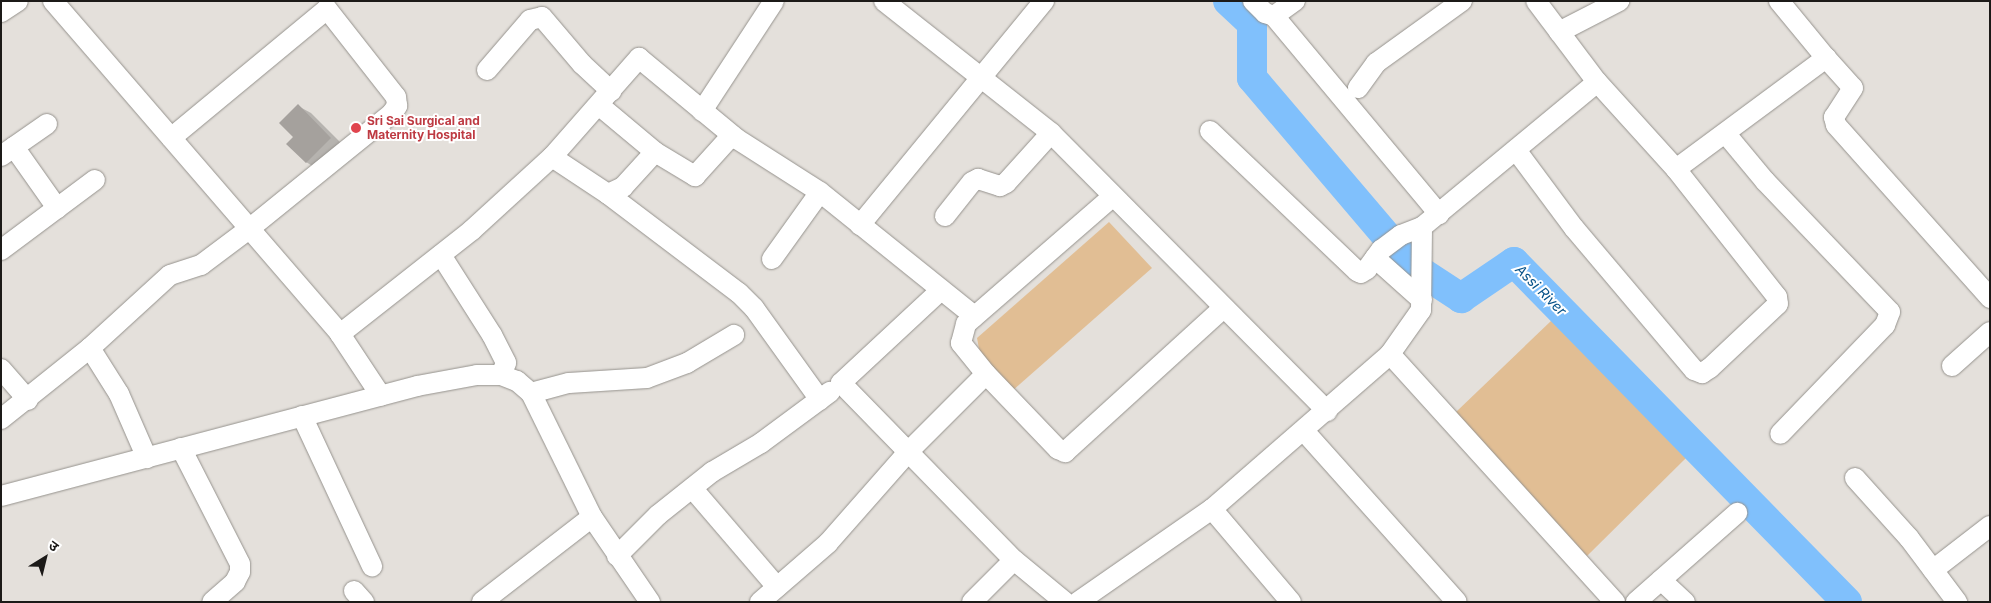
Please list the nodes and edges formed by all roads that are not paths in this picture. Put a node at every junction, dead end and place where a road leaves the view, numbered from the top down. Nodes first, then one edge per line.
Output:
1 (18, 1) edge
2 (53, 1) edge
3 (774, 1) edge
4 (884, 1) edge
5 (1252, 1) edge
6 (1295, 1) edge
7 (1462, 1) edge
8 (1536, 1) edge
9 (1619, 1) edge
10 (1780, 1) edge
11 (1042, 2) edge
12 (324, 5) edge
13 (1, 12) edge
14 (1274, 16) junction
15 (1559, 32) junction
16 (1826, 58) junction
17 (487, 70) dead end
18 (983, 77) junction
19 (1597, 82) junction
20 (1358, 88) dead end
21 (606, 99) junction
22 (702, 111) junction
23 (47, 124) dead end
24 (1210, 132) dead end
25 (1051, 133) junction
26 (1726, 134) junction
27 (732, 135) junction
28 (171, 138) junction
29 (1516, 150) junction
30 (8, 151) edge
31 (655, 152) junction
32 (552, 157) junction
33 (1676, 169) junction
34 (94, 180) dead end
35 (820, 192) junction
36 (608, 194) junction
37 (1113, 196) junction
38 (57, 208) junction
39 (1439, 214) junction
40 (945, 216) dead end
41 (860, 225) junction
42 (249, 229) junction
43 (1422, 236) junction
44 (1, 250) edge
45 (1378, 254) junction
46 (441, 255) junction
47 (772, 259) dead end
48 (941, 290) junction
49 (1423, 294) junction
50 (1990, 298) edge
51 (1222, 308) junction
52 (974, 316) junction
53 (1990, 332) edge
54 (340, 334) junction
55 (734, 335) dead end
56 (90, 348) junction
57 (1390, 354) junction
58 (1952, 366) dead end
59 (1, 369) edge
60 (986, 374) junction
61 (501, 375) junction
62 (841, 383) junction
63 (531, 393) junction
64 (381, 396) junction
65 (28, 400) junction
66 (820, 400) junction
67 (1327, 411) junction
68 (302, 416) junction
69 (1, 419) edge
70 (1304, 431) junction
71 (1780, 434) dead end
72 (181, 448) junction
73 (910, 450) junction
74 (147, 458) junction
75 (1855, 478) dead end
76 (692, 488) junction
77 (1, 496) edge
78 (1212, 509) junction
79 (1737, 513) dead end
80 (592, 517) junction
81 (1990, 526) edge
82 (617, 556) junction
83 (1014, 560) junction
84 (372, 566) dead end
85 (1933, 570) junction
86 (1662, 580) junction
87 (777, 587) junction
88 (212, 602) edge
89 (482, 602) edge
90 (650, 602) edge
91 (760, 602) edge
92 (972, 602) edge
93 (1065, 602) edge
94 (1078, 602) edge
95 (1291, 602) edge
96 (1457, 602) edge
97 (1616, 602) edge
98 (1636, 602) edge
99 (1685, 602) edge
100 (1957, 602) edge

1 - 13 street
2 - 28 street
3 - 22 street
4 - 18 street
5 - 14 street
6 - 14 street
7 - 20 street
8 - 15 street
9 - 15 street
10 - 16 street
11 - 18 street
12 - 28 street
12 - 42 street
14 - 39 street
15 - 19 street
16 - 26 street
16 - 50 street
17 - 21 street
18 - 25 street
18 - 41 street
19 - 29 street
19 - 33 street
21 - 22 street
21 - 31 street
21 - 32 street
22 - 27 street
23 - 30 street
24 - 45 street
25 - 37 street
25 - 40 street
26 - 33 street
26 - 71 street
27 - 31 street
27 - 35 street
28 - 42 street
29 - 33 street
29 - 39 street
30 - 38 street
31 - 36 street
32 - 36 street
32 - 46 street
34 - 38 street
35 - 41 street
35 - 47 street
36 - 66 street
37 - 51 street
37 - 52 street
38 - 44 street
39 - 43 street
41 - 48 street
42 - 54 street
42 - 56 street
43 - 45 street
43 - 49 street
45 - 49 street
46 - 54 street
46 - 61 street
48 - 52 street
48 - 62 street
49 - 57 street
51 - 60 street
51 - 67 street
52 - 60 street
53 - 58 street
54 - 64 street
55 - 63 street
56 - 65 street
56 - 74 street
57 - 67 street
57 - 97 street
59 - 65 street
60 - 73 street
61 - 63 street
61 - 64 street
62 - 66 street
62 - 73 street
63 - 80 street
64 - 68 street
65 - 69 street
66 - 76 street
67 - 70 street
68 - 72 street
68 - 84 street
70 - 78 street
70 - 96 street
72 - 74 street
72 - 88 street
73 - 83 street
73 - 87 street
74 - 77 street
75 - 85 street
76 - 82 street
76 - 87 street
78 - 94 street
78 - 95 street
79 - 86 street
80 - 82 street
80 - 89 street
81 - 85 street
82 - 90 street
83 - 92 street
83 - 93 street
85 - 100 street
86 - 98 street
86 - 99 street
87 - 91 street

